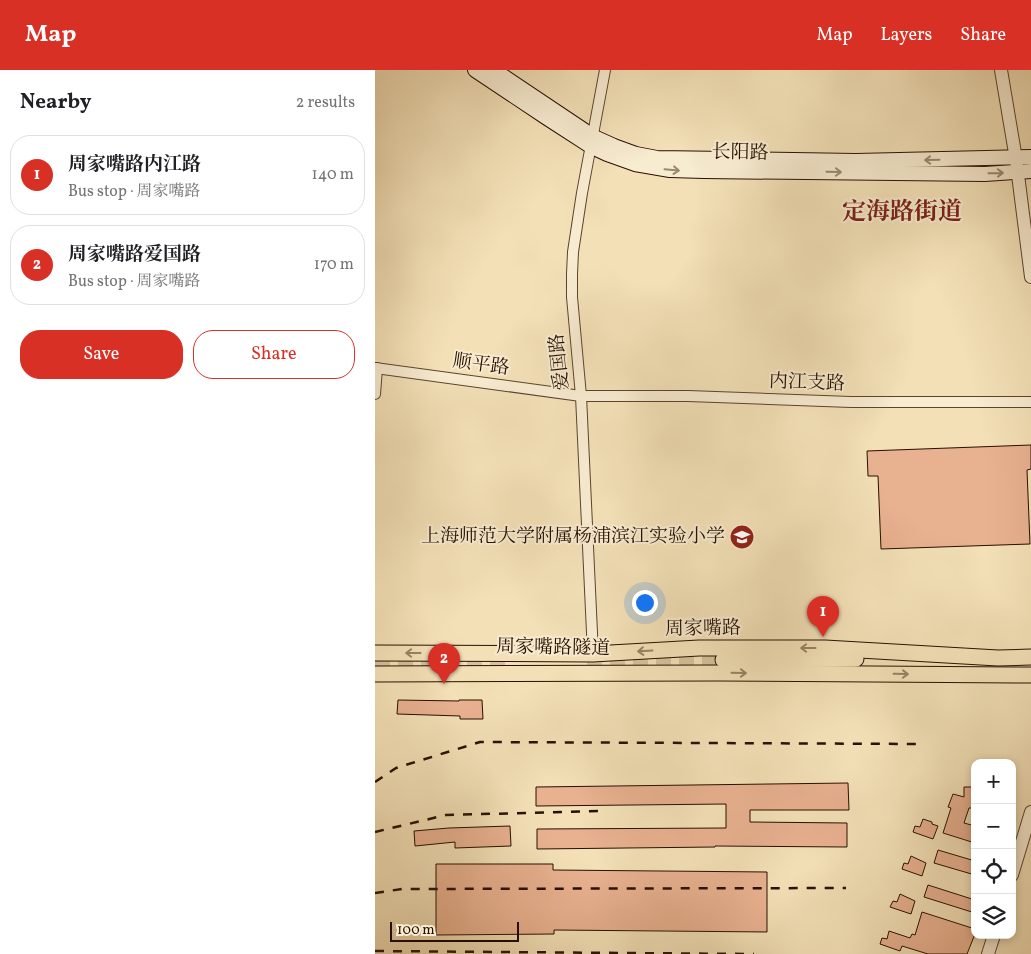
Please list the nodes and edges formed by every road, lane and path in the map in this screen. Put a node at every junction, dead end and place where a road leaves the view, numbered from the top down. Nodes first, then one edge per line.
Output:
1 (475, 70) edge
2 (493, 70) edge
3 (605, 70) edge
4 (1001, 70) edge
5 (593, 142) junction
6 (1031, 157) edge
7 (1016, 159) junction
8 (1024, 172) edge
9 (1031, 276) edge
10 (376, 368) edge
11 (375, 394) edge
12 (581, 396) junction
13 (1031, 402) edge
14 (375, 653) edge
15 (593, 654) junction
16 (1031, 657) edge
17 (998, 658) junction
18 (721, 666) junction
19 (381, 670) edge
20 (1031, 675) edge
21 (1031, 812) edge
22 (1016, 862) edge
23 (993, 939) edge
24 (988, 954) edge

1 - 5 main road, 长阳路
2 - 5 main road, 长阳路
3 - 5 street, 爱国路
4 - 7 street
7 -> 5 main road, 长阳路
5 -> 8 main road, 长阳路
5 - 12 street, 爱国路
6 - 7 main road, 长阳路
7 - 8 street
8 - 9 street
10 - 11 street
10 - 12 street, 顺平路
12 - 13 street, 内江支路
12 - 15 street, 爱国路
15 -> 14 main road, 周家嘴路
17 -> 15 main road, 周家嘴路
16 - 17 main road, 周家嘴路
17 - 18 main road
18 - 19 main road
18 -> 20 main road
21 - 22 street
23 - 24 street

